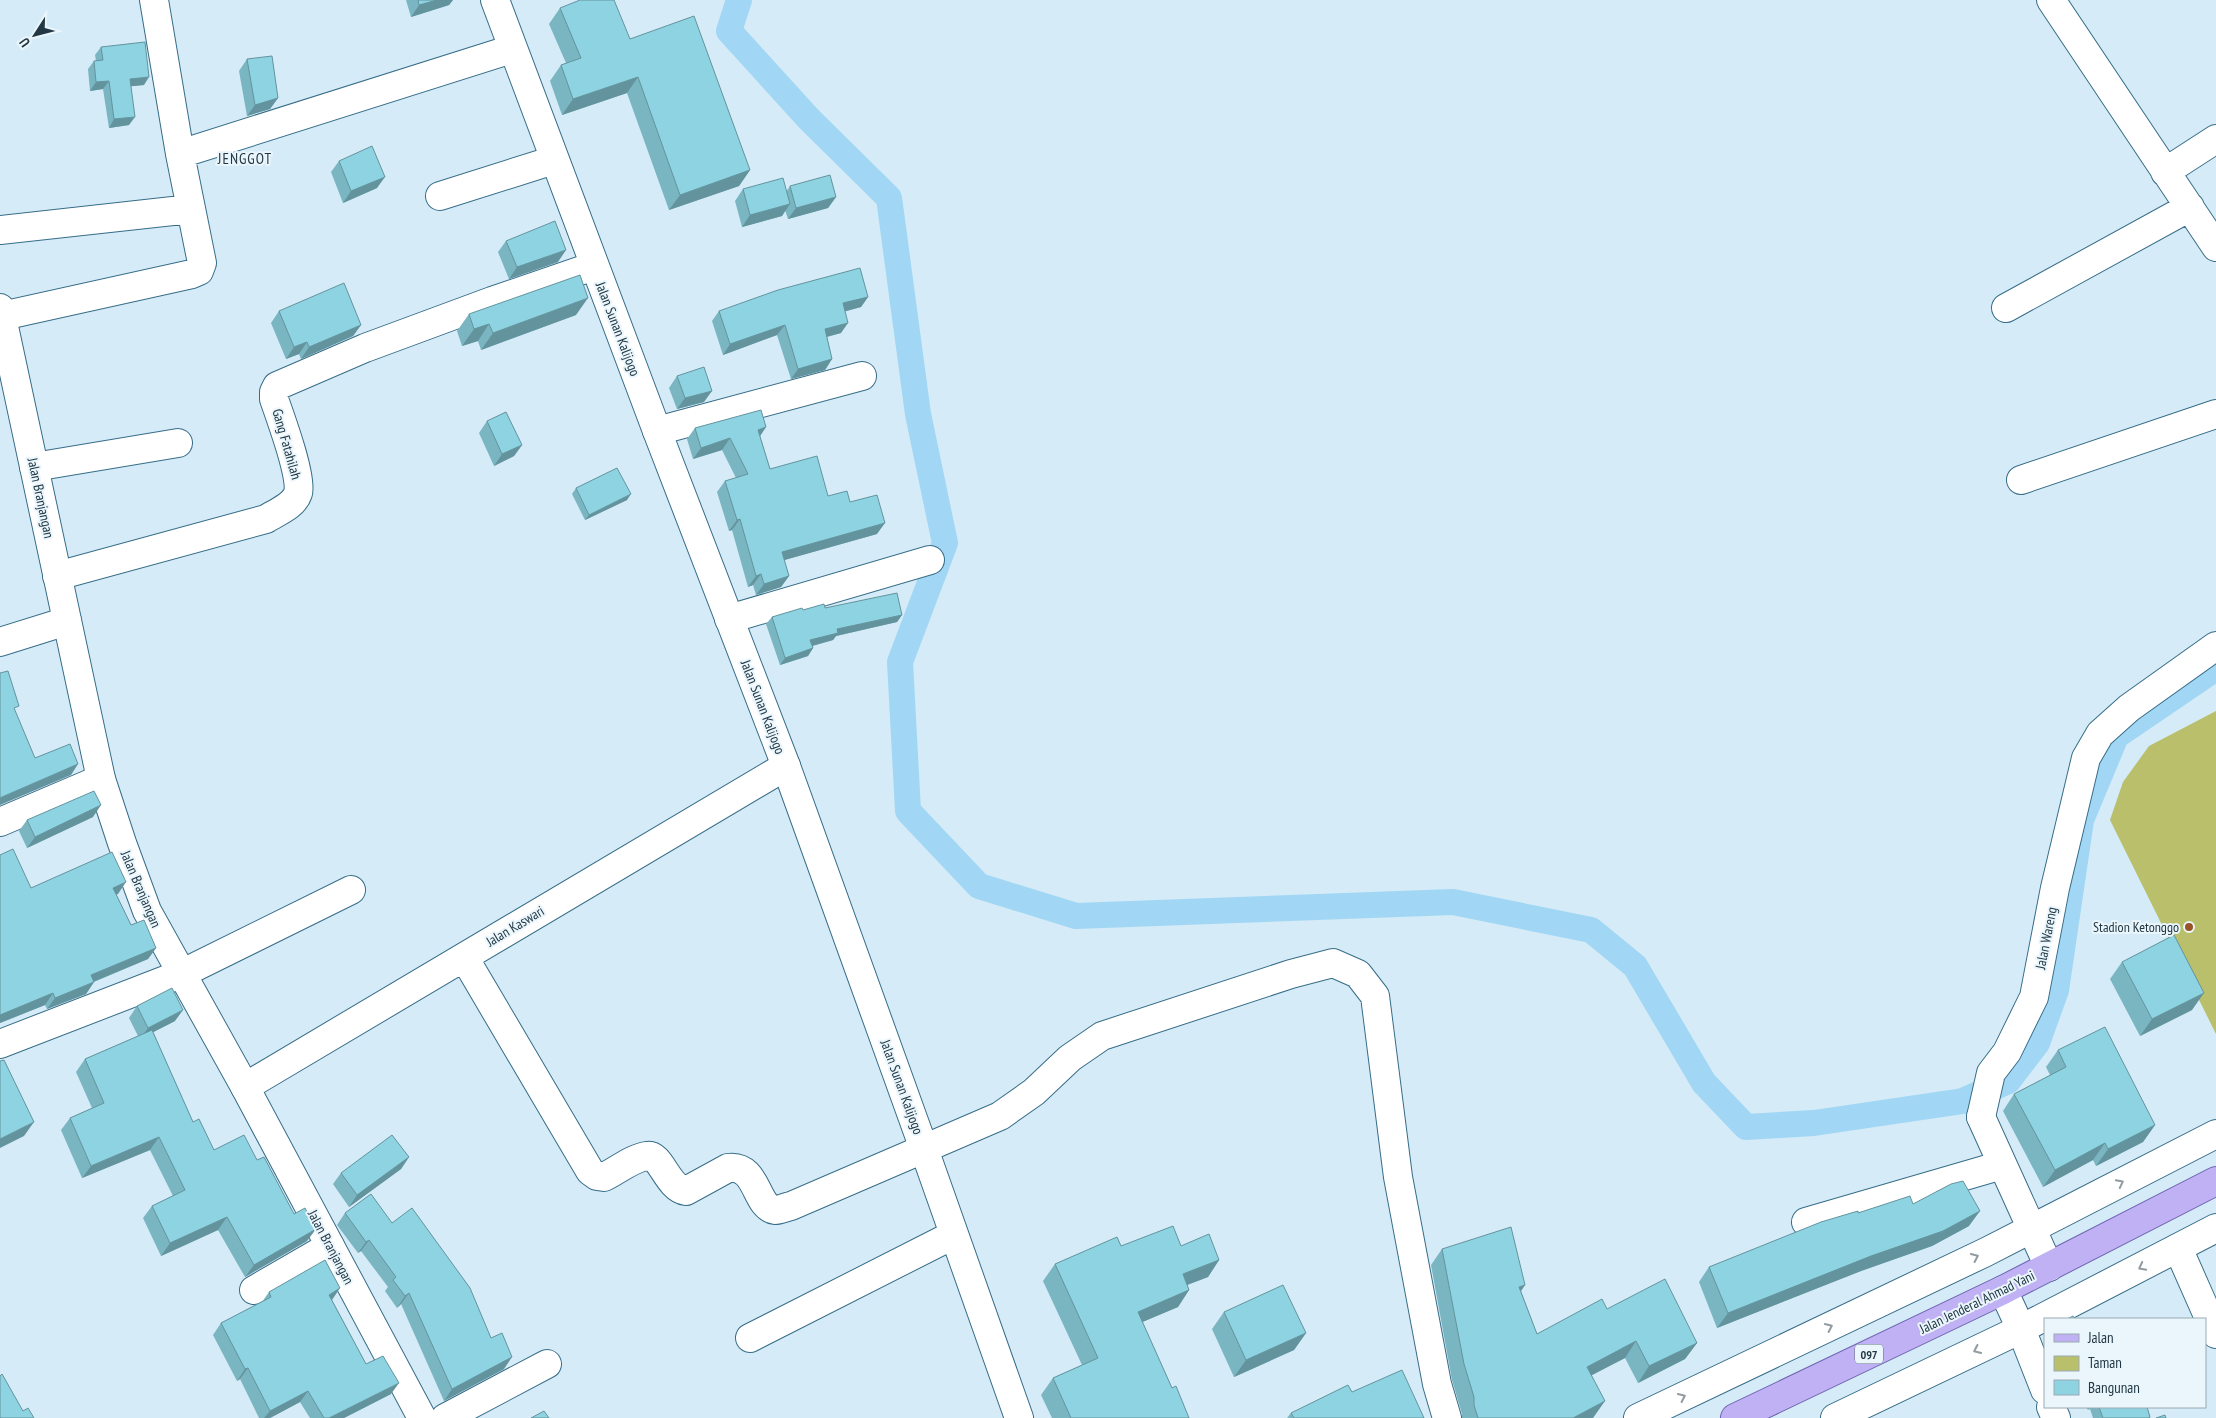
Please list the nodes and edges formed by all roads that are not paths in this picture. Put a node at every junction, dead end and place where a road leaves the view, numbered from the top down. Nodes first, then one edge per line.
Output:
1 (154, 0) edge
2 (495, 0) edge
3 (2051, 0) edge
4 (512, 49) junction
5 (2216, 139) edge
6 (180, 154) junction
7 (554, 160) junction
8 (2165, 172) junction
9 (440, 196) dead end
10 (2190, 207) junction
11 (191, 209) junction
12 (0, 230) edge
13 (2216, 247) edge
14 (594, 266) junction
15 (2006, 308) dead end
16 (2, 325) edge
17 (862, 376) dead end
18 (2216, 414) edge
19 (657, 431) junction
20 (178, 442) dead end
21 (34, 467) junction
22 (2021, 480) dead end
23 (930, 560) dead end
24 (57, 576) junction
25 (729, 619) junction
26 (67, 621) junction
27 (0, 642) edge
28 (2216, 646) edge
29 (786, 766) junction
30 (101, 779) junction
31 (0, 822) edge
32 (351, 890) dead end
33 (464, 957) junction
34 (181, 974) junction
35 (0, 1044) edge
36 (245, 1087) junction
37 (2216, 1134) edge
38 (924, 1148) junction
39 (2002, 1165) junction
40 (2216, 1181) edge
41 (1806, 1222) dead end
42 (2216, 1228) edge
43 (2031, 1229) junction
44 (953, 1235) junction
45 (330, 1246) junction
46 (2178, 1248) junction
47 (2049, 1267) junction
48 (254, 1290) dead end
49 (2003, 1290) junction
50 (2022, 1329) junction
51 (2216, 1334) edge
52 (750, 1338) dead end
53 (547, 1364) dead end
54 (2044, 1387) edge
55 (1017, 1417) edge
56 (422, 1418) edge
57 (445, 1418) edge
58 (1447, 1418) edge
59 (1638, 1418) edge
60 (1735, 1418) edge
61 (1835, 1418) edge

1 - 6 street
2 - 4 street, Jalan Sunan Kalijogo
3 - 8 street
4 - 6 street
4 - 7 street, Jalan Sunan Kalijogo
5 - 8 street
6 - 11 street
7 - 9 street
7 - 14 street, Jalan Sunan Kalijogo
8 - 10 street
10 - 13 street
10 - 15 street
11 - 12 street
11 - 16 street
14 - 19 street, Jalan Sunan Kalijogo
14 - 24 street, Gang Fatahilah
16 - 21 street, Jalan Branjangan
17 - 19 street
18 - 22 street
19 - 25 street, Jalan Sunan Kalijogo
20 - 21 street
21 - 24 street, Jalan Branjangan
23 - 25 street
24 - 26 street, Jalan Branjangan
25 - 29 street, Jalan Sunan Kalijogo
26 - 27 street
26 - 30 street, Jalan Branjangan
28 - 39 street, Jalan Wareng
29 - 33 street, Jalan Kaswari
29 - 38 street, Jalan Sunan Kalijogo
30 - 31 street
30 - 34 street, Jalan Branjangan
32 - 34 street
33 - 36 street, Jalan Kaswari
33 - 38 street
34 - 35 street
34 - 36 street, Jalan Branjangan
36 - 45 street, Jalan Branjangan
43 -> 37 street
38 - 44 street, Jalan Sunan Kalijogo
38 - 58 street
39 - 41 street
39 - 43 street, Jalan Wareng
40 - 47 main road, Jalan Jenderal Ahmad Yani / 097
42 - 46 street
43 - 47 street, Jalan Wareng
59 -> 43 street
44 - 52 street
44 - 55 street, Jalan Sunan Kalijogo
45 - 48 street
45 - 56 street, Jalan Branjangan
46 -> 50 street
46 - 51 street
47 - 49 main road, Jalan Jenderal Ahmad Yani / 097
49 - 50 street
49 - 60 main road, Jalan Jenderal Ahmad Yani / 097
50 - 54 street
50 -> 61 street
53 - 57 street

